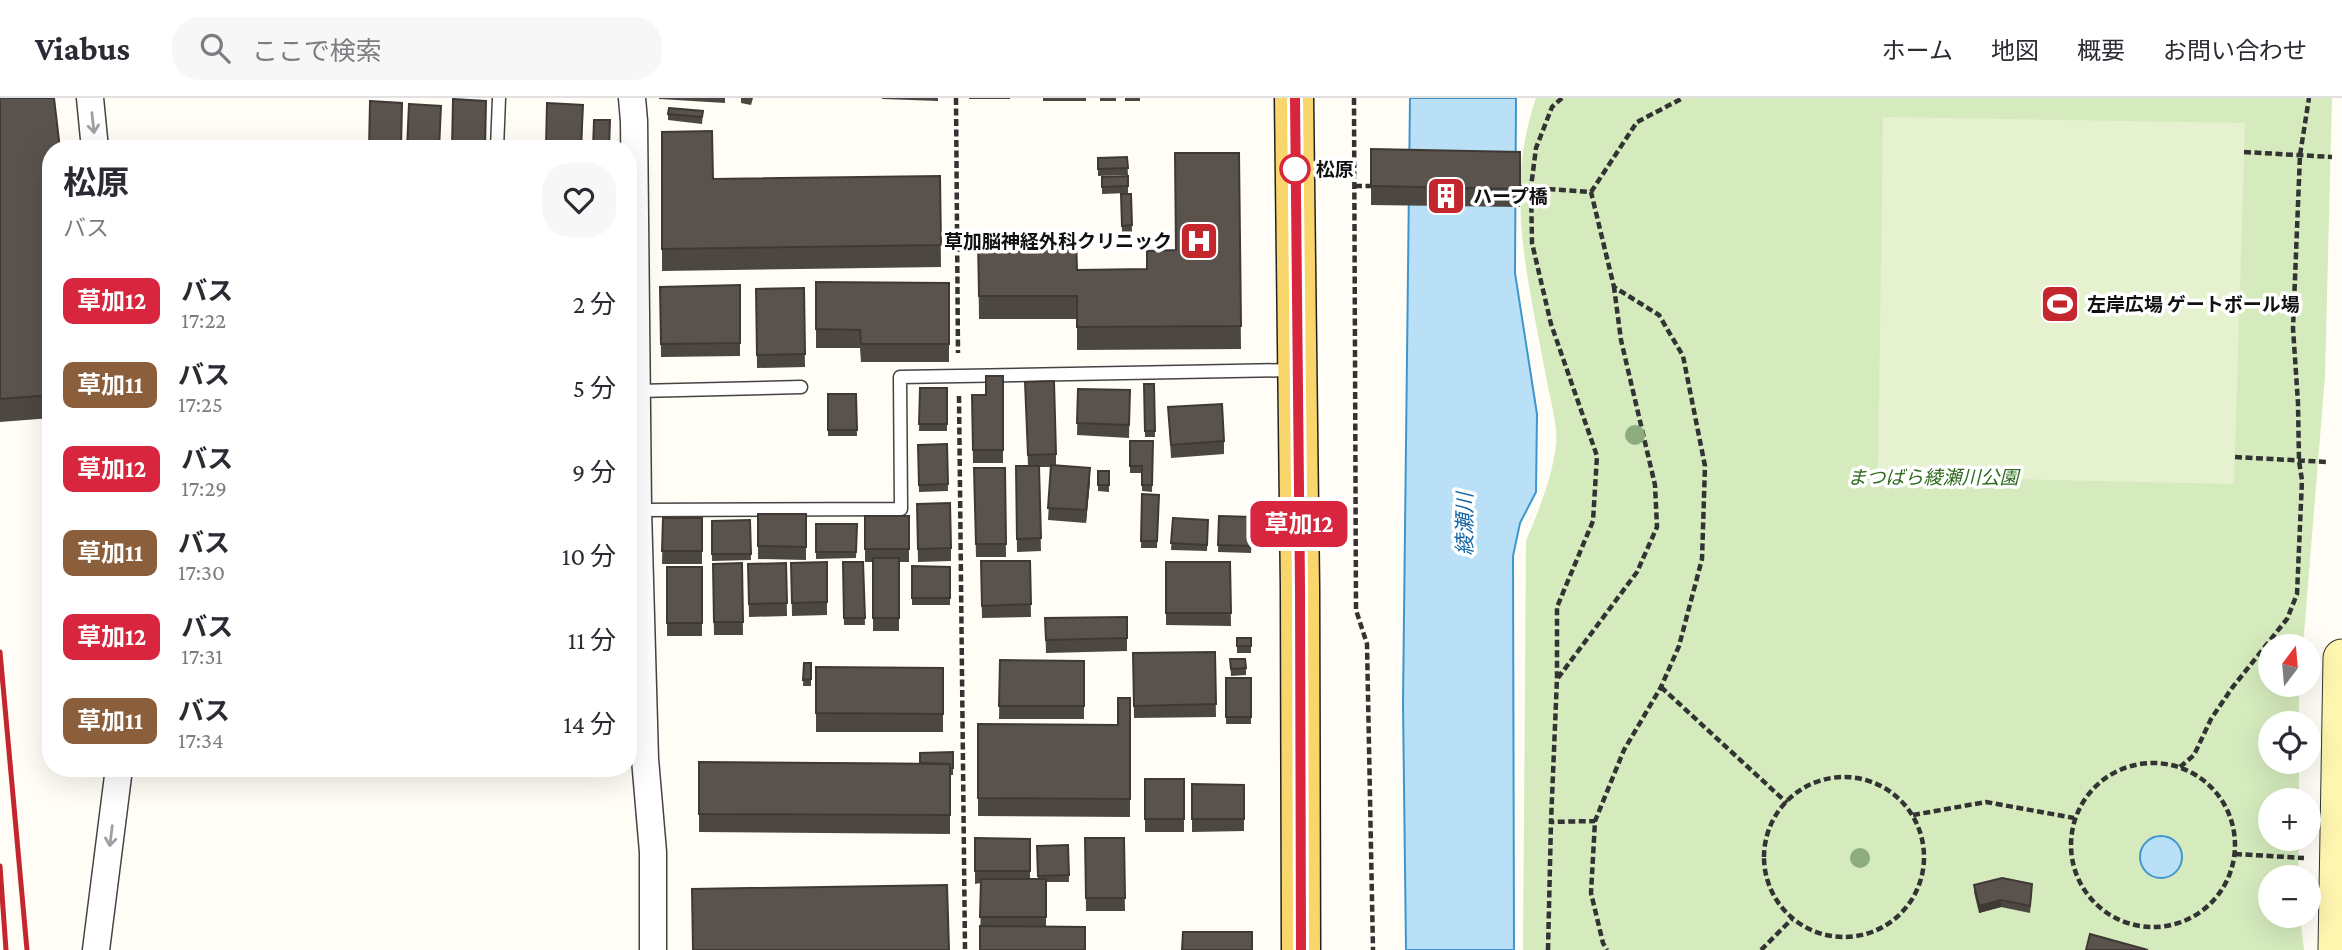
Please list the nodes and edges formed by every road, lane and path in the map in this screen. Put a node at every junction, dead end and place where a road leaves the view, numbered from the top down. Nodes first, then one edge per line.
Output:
1 (90, 98) edge
2 (499, 98) edge
3 (632, 98) edge
4 (956, 98) edge
5 (1294, 98) edge
6 (1354, 98) edge
7 (1562, 98) edge
8 (1683, 98) edge
9 (2309, 98) edge
10 (94, 140) edge
11 (497, 140) edge
12 (634, 140) edge
13 (2244, 152) dead end
14 (2300, 155) junction
15 (2332, 157) dead end
16 (1355, 186) junction
17 (1384, 187) edge
18 (1516, 187) edge
19 (1531, 187) junction
20 (1591, 192) junction
21 (1614, 287) junction
22 (637, 324) edge
23 (1297, 370) junction
24 (958, 376) junction
25 (801, 387) dead end
26 (638, 391) junction
27 (2235, 457) dead end
28 (2299, 461) junction
29 (2327, 462) dead end
30 (638, 510) junction
31 (2342, 658) edge
32 (1557, 678) junction
33 (1661, 687) junction
34 (2180, 767) junction
35 (118, 777) edge
36 (1787, 803) junction
37 (1913, 815) junction
38 (2074, 818) junction
39 (1595, 821) junction
40 (1551, 822) junction
41 (2235, 854) junction
42 (2315, 859) dead end
43 (1792, 919) junction
44 (96, 950) edge
45 (653, 950) edge
46 (965, 950) edge
47 (1301, 950) edge
48 (1373, 950) edge
49 (1548, 950) edge
50 (1607, 950) edge
51 (1761, 950) edge
52 (2337, 950) edge

1 -> 10 street
2 - 11 lane
3 - 12 street
4 - 24 path
5 - 23 main road
6 - 16 path
7 - 19 path
8 - 20 path
9 - 14 path
13 - 14 path
14 - 15 path
14 - 28 path
16 - 17 path
16 - 48 path
18 - 19 path
19 - 20 path
19 - 32 path
20 - 21 path
21 - 32 path
21 - 33 path
22 - 26 street
23 - 24 lane
23 - 47 main road
24 - 30 lane
24 - 46 path
25 - 26 lane
26 - 30 street
27 - 28 path
28 - 29 path
28 - 34 path
30 - 45 street
31 - 52 street
32 - 40 path
33 - 36 path
33 - 39 path
34 - 38 path
34 - 41 path
35 -> 44 street
36 - 37 path
36 - 43 path
37 - 38 path
37 - 43 path
38 - 41 path
39 - 40 path
39 - 50 path
40 - 49 path
41 - 42 path
43 - 51 path

